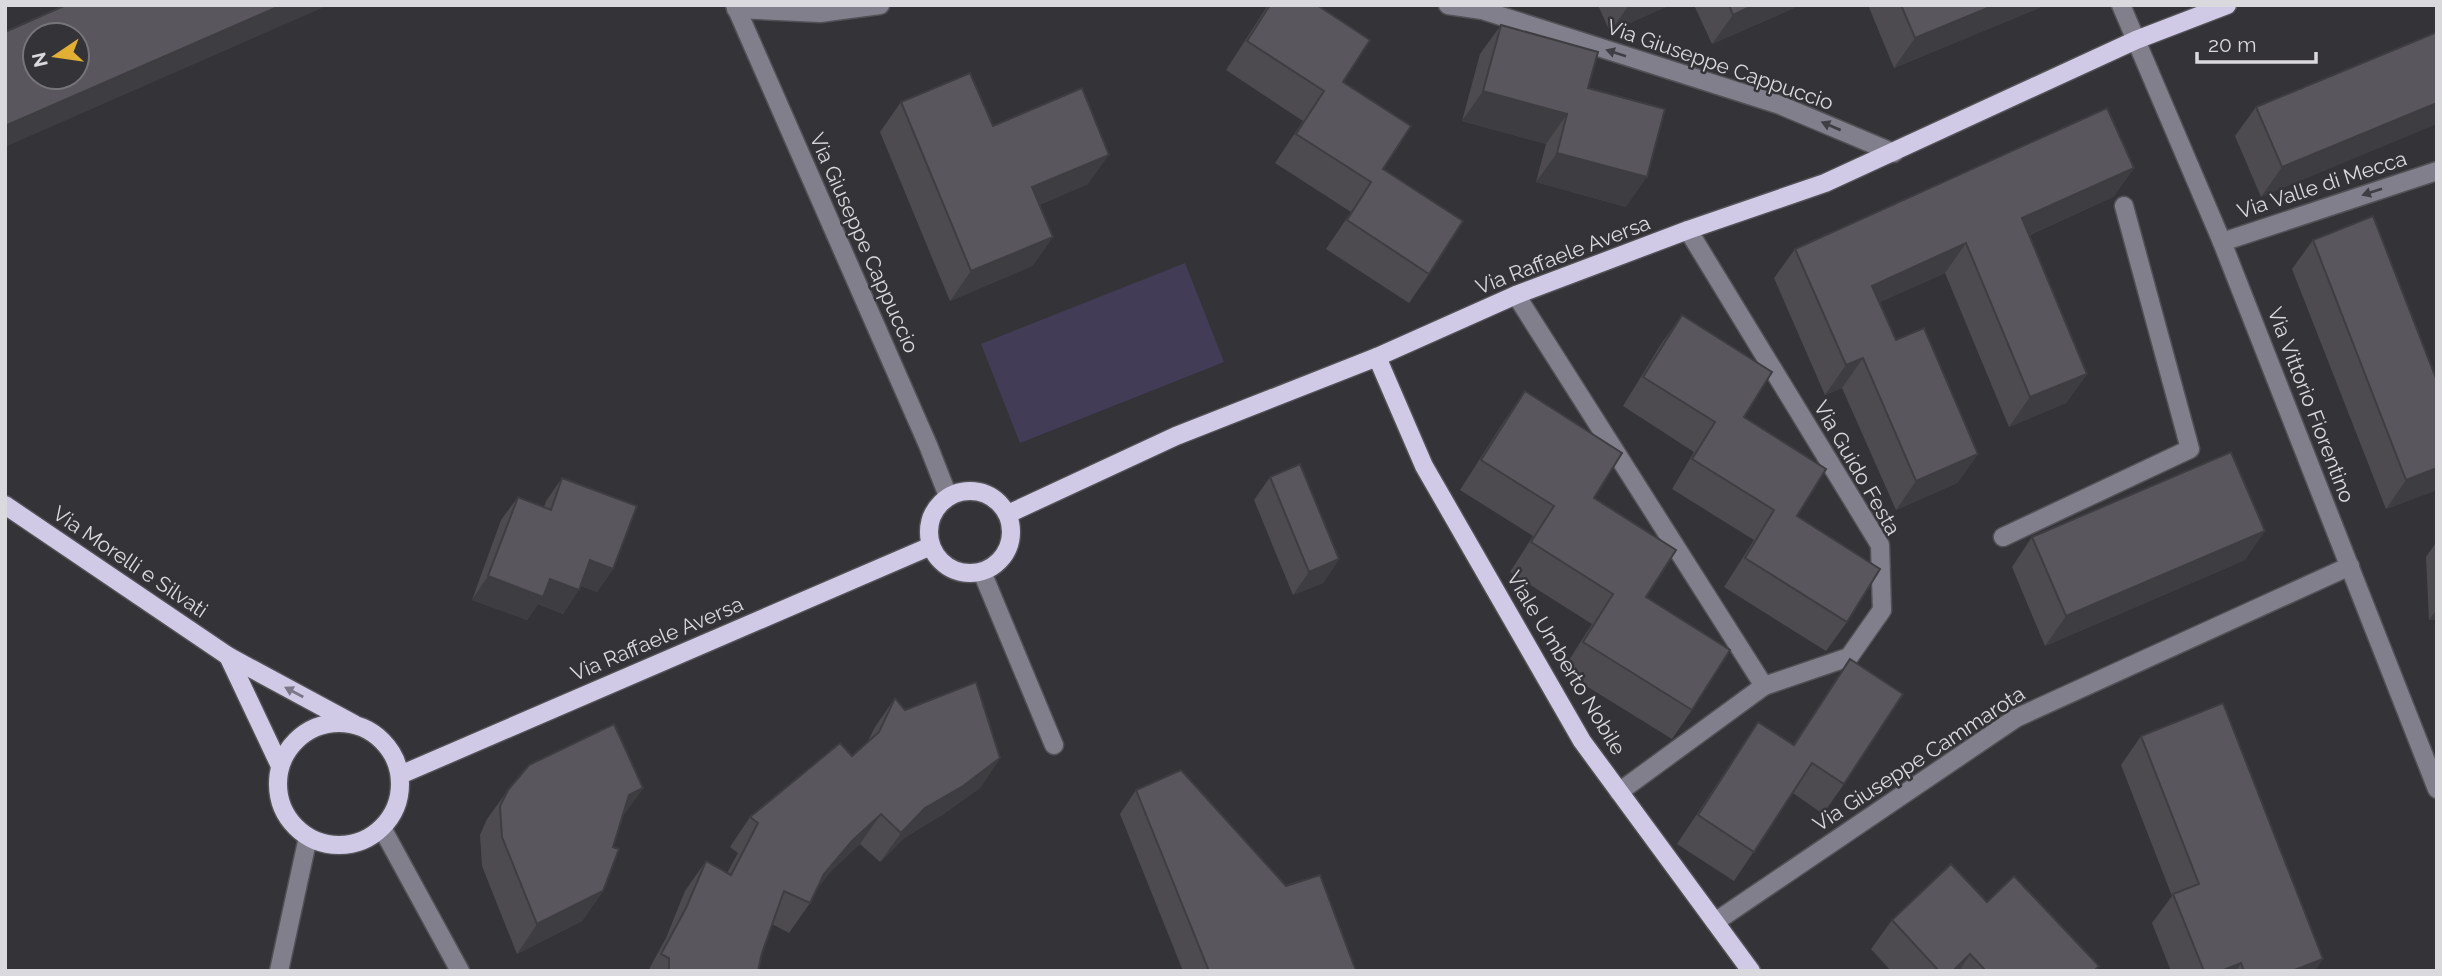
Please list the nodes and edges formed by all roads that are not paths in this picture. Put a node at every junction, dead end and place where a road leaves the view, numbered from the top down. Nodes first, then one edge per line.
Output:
1 (880, 5) edge
2 (1448, 5) edge
3 (2121, 5) edge
4 (2227, 5) edge
5 (736, 7) edge
6 (2136, 40) junction
7 (1894, 153) junction
8 (2437, 171) edge
9 (2124, 206) edge
10 (1688, 230) junction
11 (2222, 242) junction
12 (1516, 295) junction
13 (1377, 357) junction
14 (948, 496) junction
15 (5, 505) edge
16 (1008, 514) junction
17 (2003, 537) dead end
18 (931, 546) junction
19 (2350, 566) junction
20 (982, 572) junction
21 (229, 656) junction
22 (1764, 686) junction
23 (354, 724) junction
24 (1054, 745) dead end
25 (280, 766) junction
26 (400, 775) junction
27 (2437, 789) edge
28 (1619, 792) junction
29 (382, 828) junction
30 (308, 837) junction
31 (1715, 922) junction
32 (279, 971) edge
33 (460, 971) edge
34 (1751, 971) edge

1 - 5 street, Via Giuseppe Cappuccio
7 -> 2 street, Via Giuseppe Cappuccio
3 - 6 street, Via Vittorio Fiorentino
4 - 6 main road, Via Raffaele Aversa
5 - 14 street, Via Giuseppe Cappuccio
6 - 7 main road, Via Raffaele Aversa
6 - 11 street, Via Vittorio Fiorentino
7 - 10 main road, Via Raffaele Aversa
8 -> 11 street, Via Valle di Mecca
9 - 17 street
10 - 12 main road, Via Raffaele Aversa
10 - 22 street, Via Guido Festa
11 - 19 street, Via Vittorio Fiorentino
12 - 13 main road, Via Raffaele Aversa
12 - 22 street
13 - 16 main road, Via Raffaele Aversa
13 - 28 main road, Viale Umberto Nobile
14 - 16 main road
14 - 18 main road
15 - 21 main road, Via Morelli e Silvati
16 - 20 main road
18 - 20 main road
18 - 26 main road, Via Raffaele Aversa
19 - 27 street, Via Vittorio Fiorentino
19 - 31 street, Via Giuseppe Cammarota
20 - 24 street
23 -> 21 main road, Via Morelli e Silvati
21 - 25 main road
22 - 28 street, Via Guido Festa
23 - 25 main road
23 - 26 main road
25 - 30 main road
26 - 29 main road
28 - 31 main road, Viale Umberto Nobile
29 - 30 main road
29 - 33 street
30 - 32 street
31 - 34 main road, Viale Umberto Nobile

